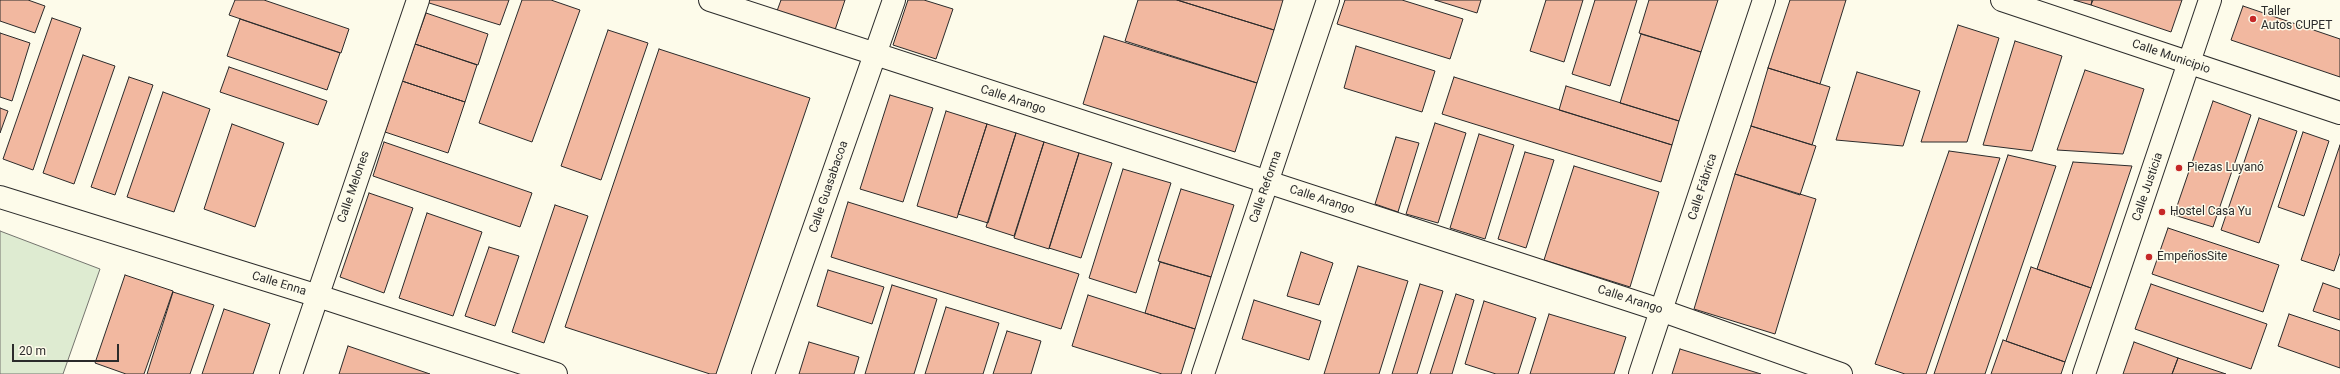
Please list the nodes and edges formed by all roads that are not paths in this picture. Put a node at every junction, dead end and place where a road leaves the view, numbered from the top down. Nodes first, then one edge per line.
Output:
1 (418, 0) edge
2 (710, 0) edge
3 (894, 0) edge
4 (1328, 0) edge
5 (1764, 0) edge
6 (2002, 0) edge
7 (2210, 0) edge
8 (875, 55) junction
9 (2190, 63) junction
10 (2340, 113) edge
11 (1268, 182) junction
12 (0, 197) edge
13 (318, 296) junction
14 (1662, 311) junction
15 (291, 374) edge
16 (556, 374) edge
17 (763, 374) edge
18 (1203, 374) edge
19 (1640, 374) edge
20 (1841, 374) edge
21 (2084, 374) edge

1 - 13 street, Calle Melones
2 - 8 street, Calle Arango
3 - 8 street, Calle Guasabacoa
4 - 11 street, Calle Reforma
5 - 14 street, Calle Fábrica
6 - 9 street, Calle Municipio
7 - 9 street, Calle Justicia
8 - 11 street, Calle Arango
8 - 17 street, Calle Guasabacoa
9 - 10 street, Calle Municipio
9 - 21 street, Calle Justicia
11 - 14 street, Calle Arango
11 - 18 street, Calle Reforma
12 - 13 street, Calle Enna
13 - 15 street, Calle Melones
13 - 16 street, Calle Enna
14 - 19 street, Calle Fábrica
14 - 20 street, Calle Arango

